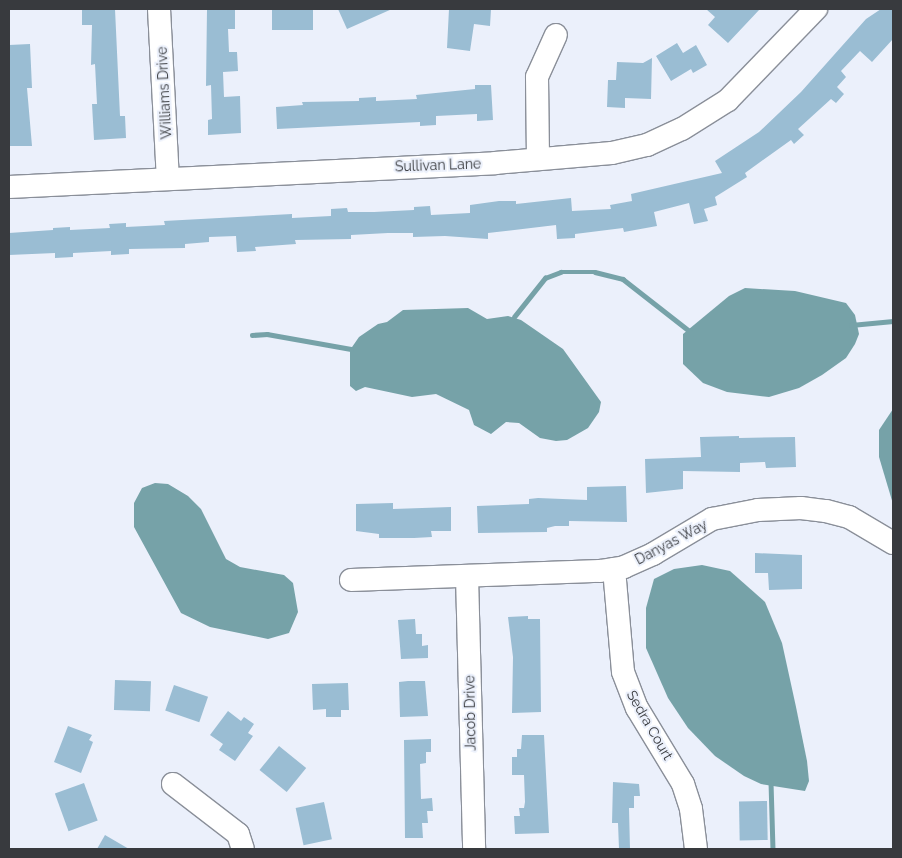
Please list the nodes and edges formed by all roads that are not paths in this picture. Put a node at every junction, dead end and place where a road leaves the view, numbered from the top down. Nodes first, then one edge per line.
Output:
1 (159, 9) edge
2 (816, 9) edge
3 (556, 35) dead end
4 (538, 159) junction
5 (168, 178) junction
6 (9, 187) edge
7 (893, 543) edge
8 (614, 569) junction
9 (467, 576) junction
10 (351, 580) dead end
11 (173, 784) dead end
12 (243, 849) edge
13 (474, 849) edge
14 (696, 849) edge

1 - 5 street, Williams Drive
2 - 4 street, Sullivan Lane
3 - 4 street
4 - 5 street, Sullivan Lane
5 - 6 street, Sullivan Lane
7 - 8 street, Danyas Way
8 - 9 street, Danyas Way
8 - 14 street, Sedra Court
9 - 10 street, Danyas Way
9 - 13 street, Jacob Drive
11 - 12 street

